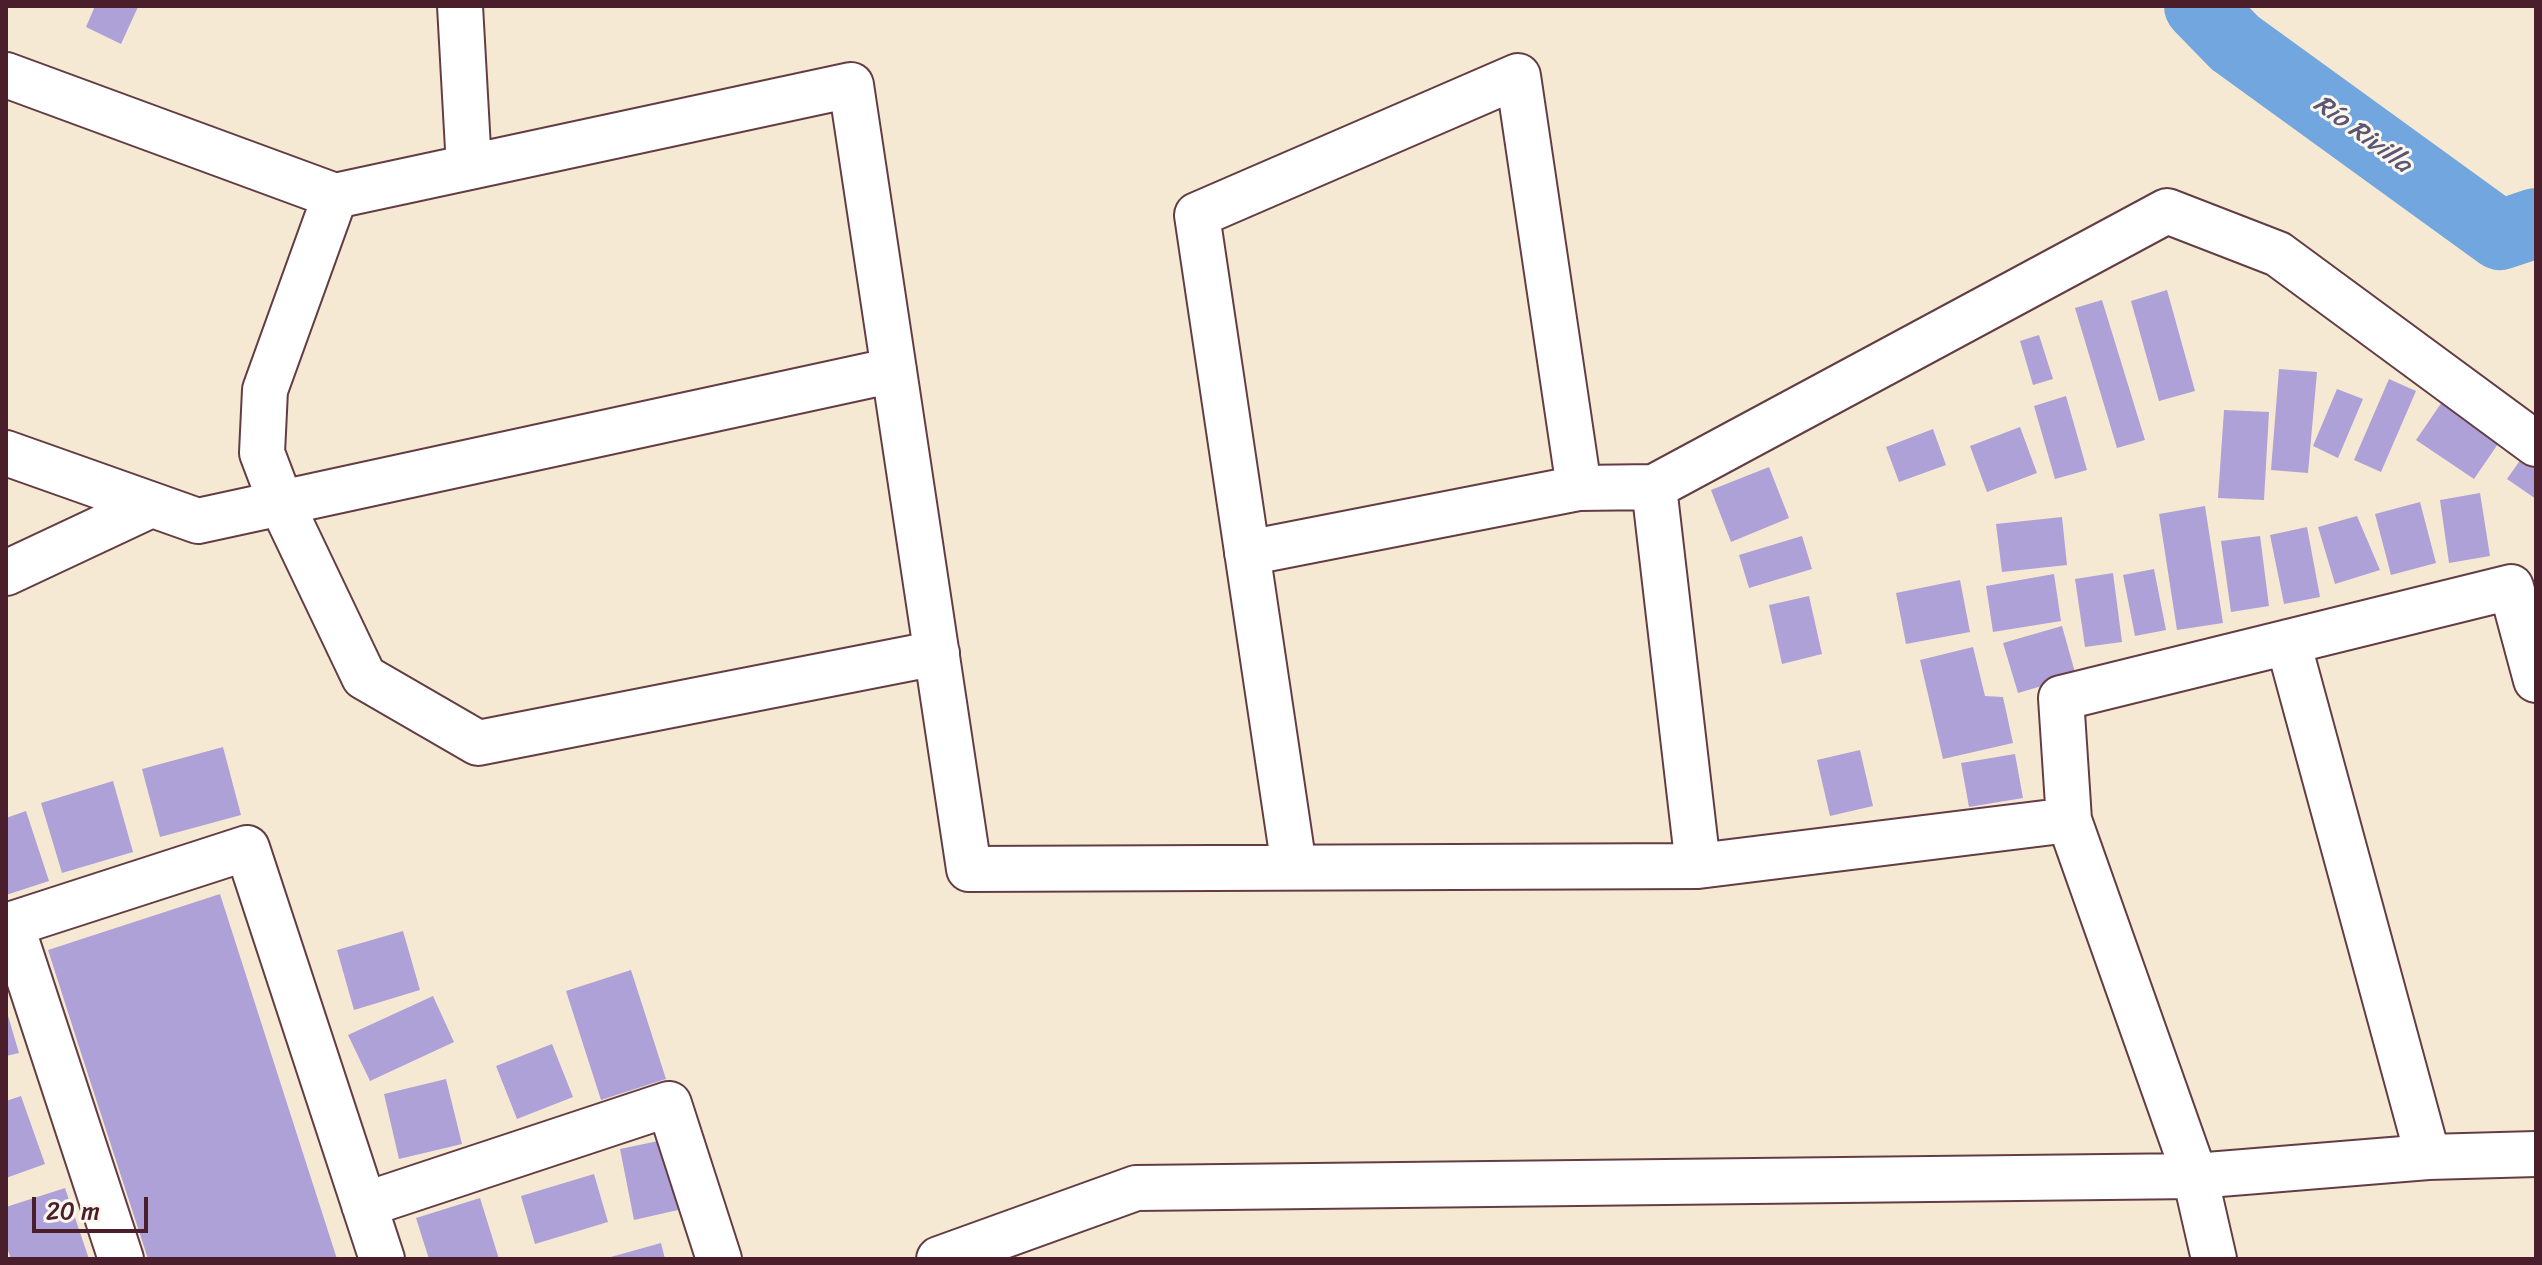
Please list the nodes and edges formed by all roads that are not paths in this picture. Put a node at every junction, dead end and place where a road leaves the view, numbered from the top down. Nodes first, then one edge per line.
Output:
1 (460, 6) edge
2 (6, 75) edge
3 (469, 167) junction
4 (335, 196) junction
5 (894, 370) junction
6 (2536, 444) edge
7 (6, 453) edge
8 (1654, 487) junction
9 (1579, 488) junction
10 (281, 503) junction
11 (151, 505) junction
12 (1247, 553) junction
13 (6, 573) edge
14 (2523, 576) edge
15 (2288, 642) junction
16 (937, 653) junction
17 (2536, 680) edge
18 (2069, 820) junction
19 (1698, 866) junction
20 (1294, 867) junction
21 (9, 925) edge
22 (2536, 1154) edge
23 (2428, 1157) junction
24 (2195, 1176) junction
25 (364, 1205) junction
26 (121, 1259) edge
27 (382, 1259) edge
28 (719, 1259) edge
29 (939, 1259) edge
30 (2214, 1259) edge

1 - 3 street
2 - 4 street
3 - 4 street
3 - 5 street
4 - 10 street
5 - 10 street
5 - 16 street
6 - 8 street
7 - 11 street
8 - 9 street
8 - 19 street
9 - 12 street
9 - 12 street
10 - 11 street
10 - 16 street
11 - 13 street
12 - 20 street
14 - 15 street
14 - 17 street
15 - 18 street
15 - 23 street
16 - 20 street
18 - 19 street
18 - 24 street
19 - 20 street
21 - 25 street
21 - 26 street
22 - 23 street
23 - 24 street
24 - 29 street
24 - 30 street
25 - 27 street
25 - 28 street

